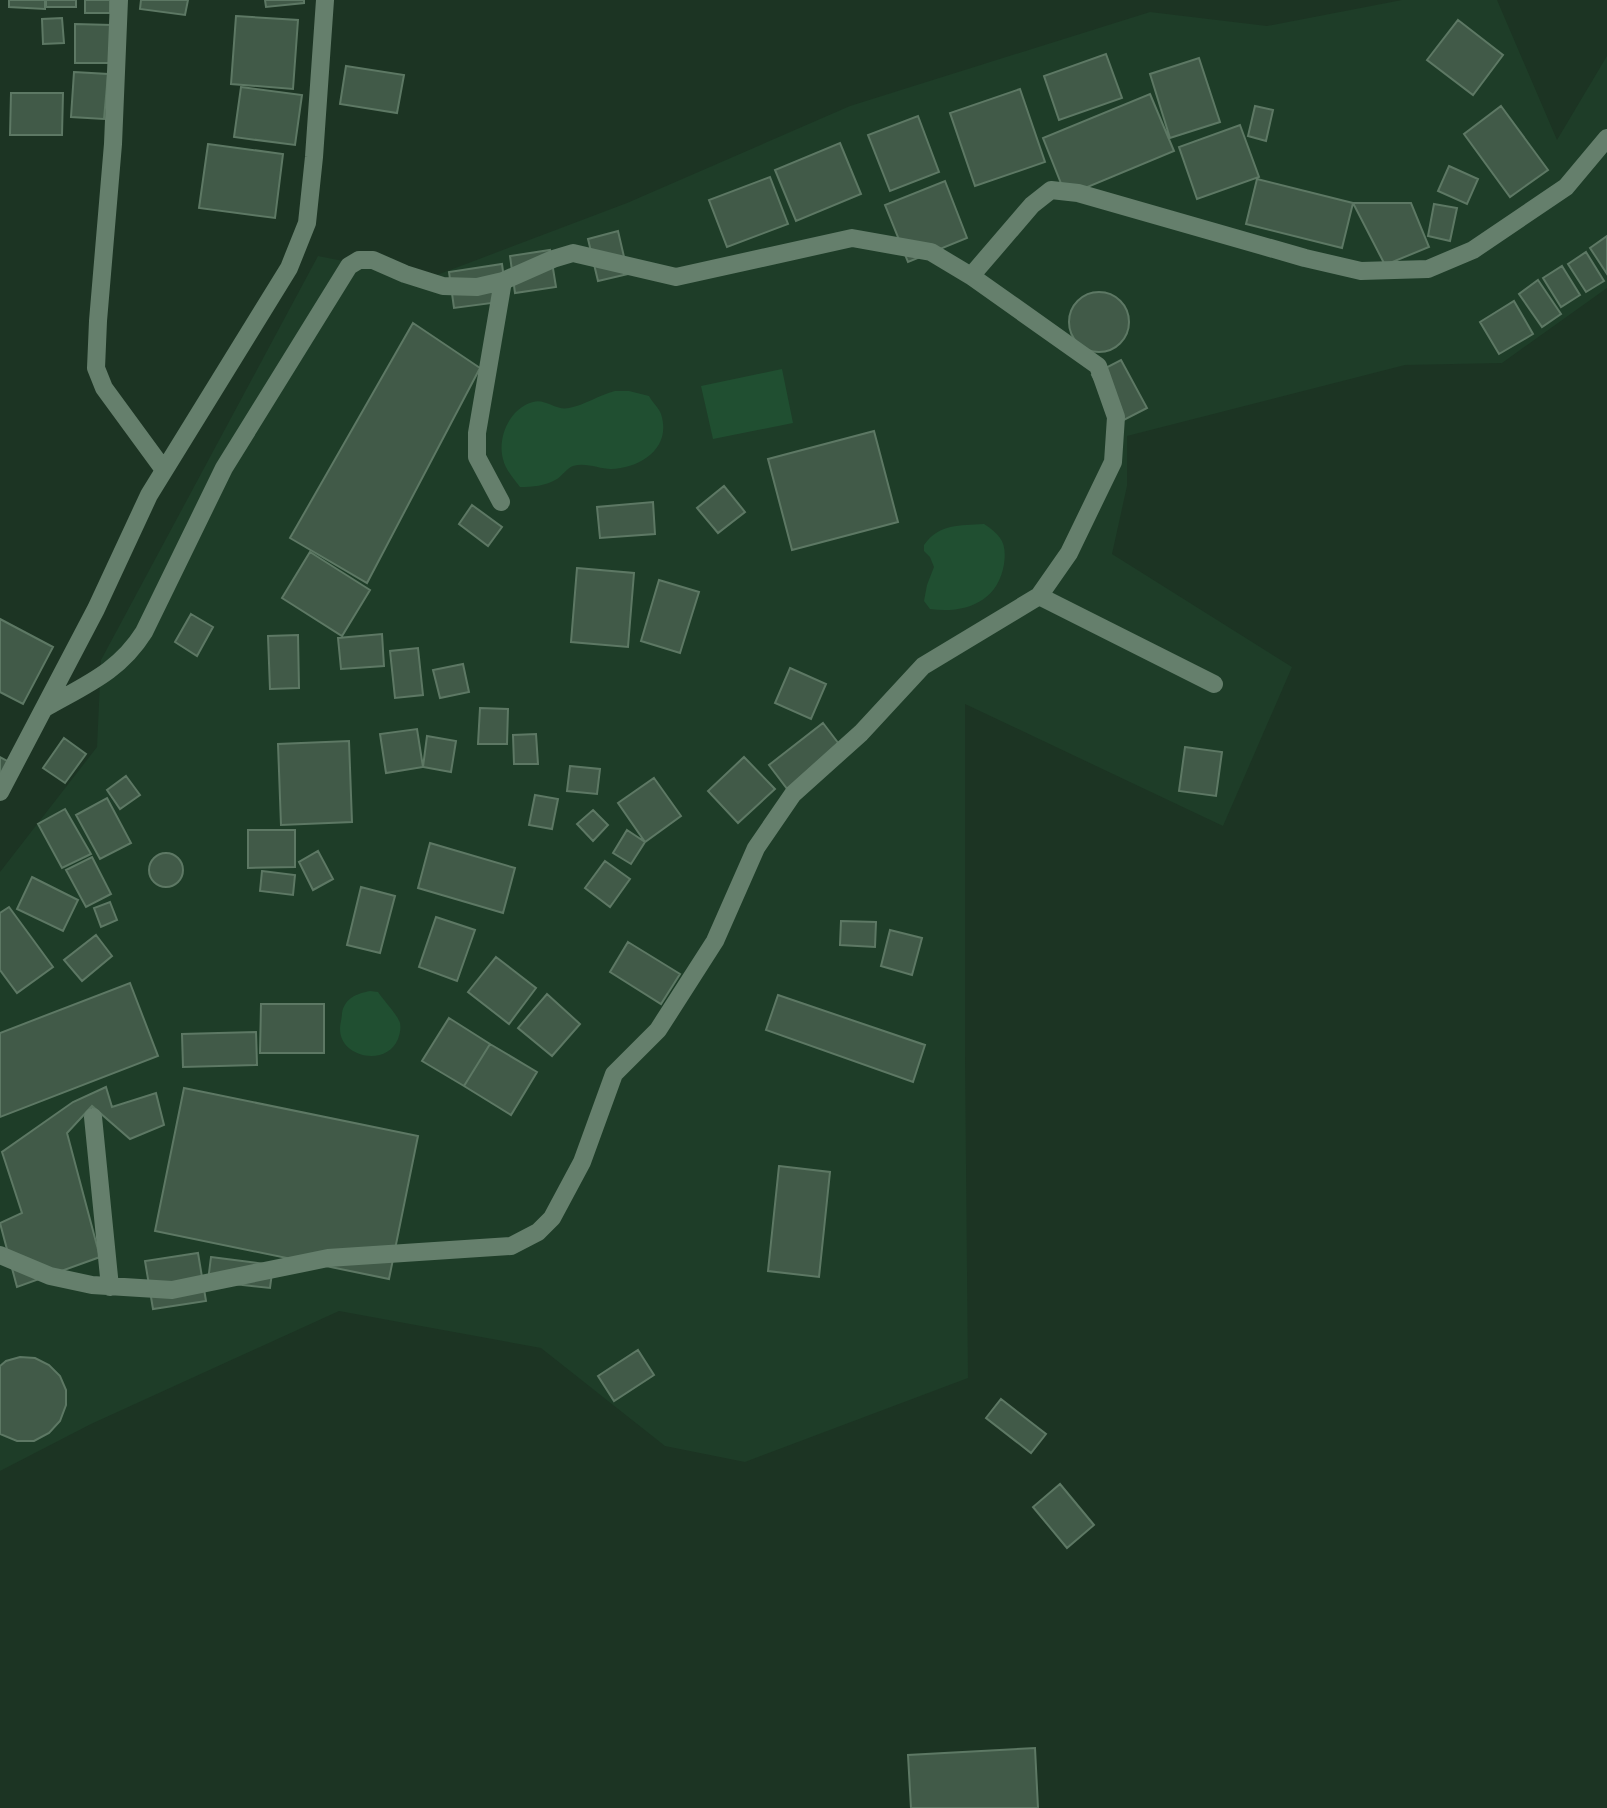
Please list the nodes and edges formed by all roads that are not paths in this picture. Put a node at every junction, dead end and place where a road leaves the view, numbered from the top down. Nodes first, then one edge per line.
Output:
1 (119, 0) edge
2 (325, 0) edge
3 (1607, 138) edge
4 (971, 276) junction
5 (503, 281) junction
6 (164, 470) junction
7 (501, 502) dead end
8 (1039, 596) junction
9 (1214, 684) dead end
10 (45, 708) junction
11 (0, 792) edge
12 (93, 1117) dead end
13 (0, 1255) edge
14 (110, 1287) junction

1 - 6 street
2 - 6 street
3 - 4 street
4 - 5 street
4 - 8 street
5 - 7 street
5 - 10 street
6 - 10 street
8 - 9 street
8 - 14 street
10 - 11 street
12 - 14 street
13 - 14 street

